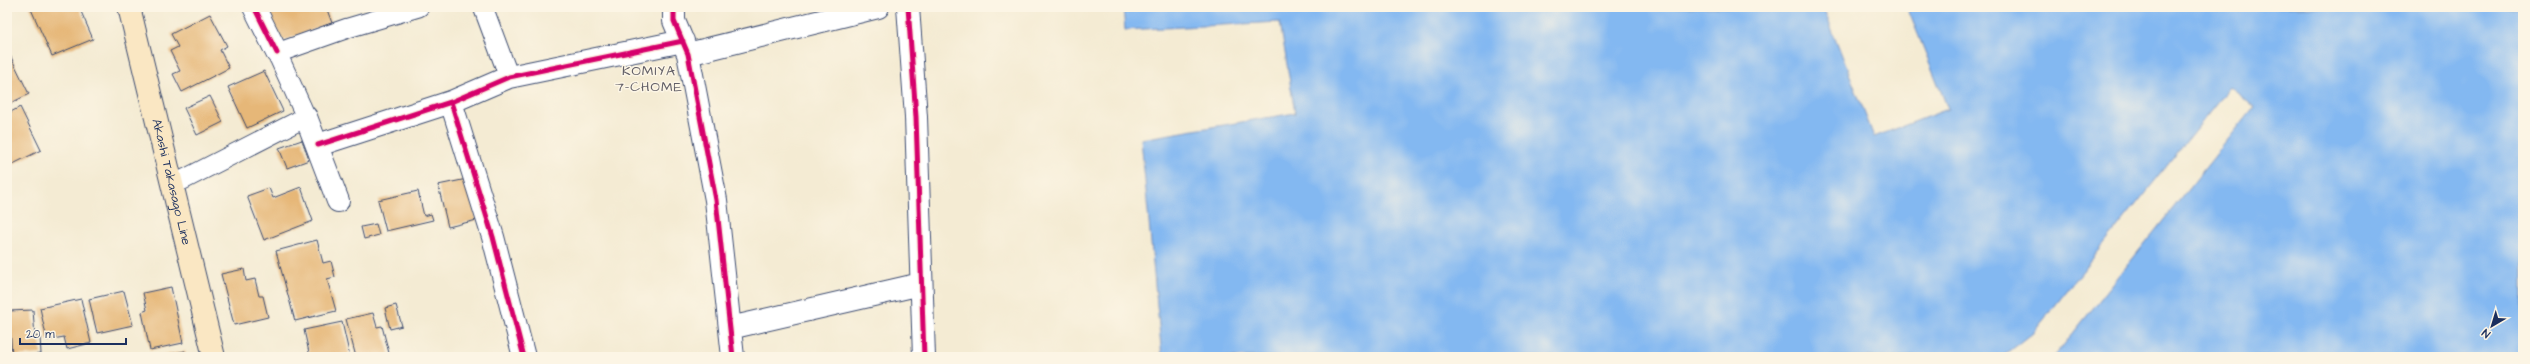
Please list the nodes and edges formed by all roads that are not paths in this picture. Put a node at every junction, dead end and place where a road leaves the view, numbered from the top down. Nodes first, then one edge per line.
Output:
1 (130, 7) edge
2 (254, 7) edge
3 (419, 7) edge
4 (482, 7) edge
5 (674, 7) edge
6 (878, 7) edge
7 (908, 7) edge
8 (685, 48) junction
9 (277, 53) junction
10 (509, 77) junction
11 (451, 102) junction
12 (306, 118) junction
13 (318, 145) junction
14 (173, 185) junction
15 (338, 201) dead end
16 (922, 284) junction
17 (730, 328) junction
18 (214, 357) edge
19 (524, 357) edge
20 (733, 357) edge
21 (924, 357) edge

1 - 14 main road, Akashi Takasago Line
2 - 9 street
3 - 9 lane
4 - 10 lane
5 - 8 street
6 - 8 street
7 - 16 street
8 - 10 street
8 - 17 street
9 - 12 lane
10 - 11 street
11 - 13 street
11 - 19 street
12 - 13 street
12 - 14 lane
13 - 15 street
14 - 18 main road, Akashi Takasago Line
16 - 17 street
16 - 21 street
17 - 20 street

